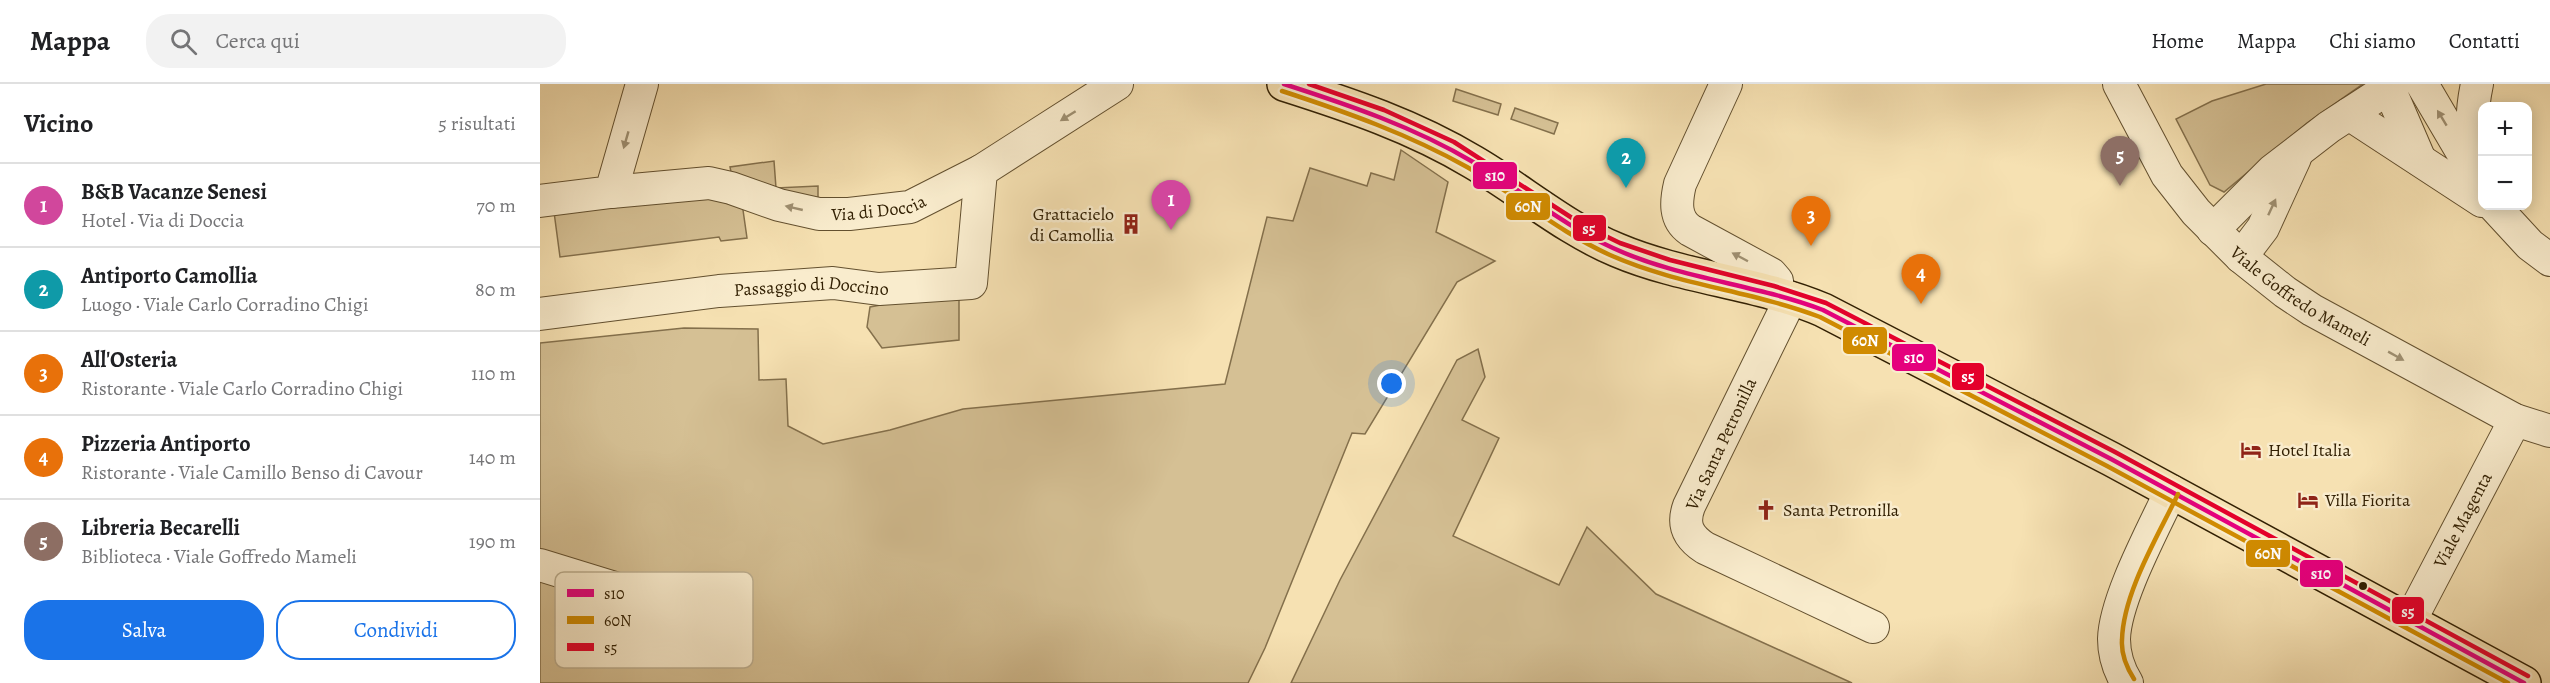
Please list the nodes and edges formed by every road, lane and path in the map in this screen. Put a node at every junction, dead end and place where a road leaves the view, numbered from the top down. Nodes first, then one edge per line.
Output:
1 (642, 84) edge
2 (1117, 84) edge
3 (1284, 84) edge
4 (1726, 84) edge
5 (2119, 84) edge
6 (2422, 84) edge
7 (2477, 84) edge
8 (2392, 86) edge
9 (2349, 114) junction
10 (2298, 152) junction
11 (2478, 158) edge
12 (2420, 160) junction
13 (981, 171) junction
14 (2478, 181) edge
15 (611, 192) junction
16 (2478, 195) edge
17 (540, 201) edge
18 (2498, 210) edge
19 (2213, 230) junction
20 (2540, 253) edge
21 (2241, 257) junction
22 (1785, 296) junction
23 (540, 314) edge
24 (2515, 420) junction
25 (2550, 431) edge
26 (2171, 491) junction
27 (540, 565) edge
28 (563, 572) edge
29 (2410, 621) junction
30 (1873, 627) dead end
31 (2127, 683) edge
32 (2524, 683) edge

1 -> 15 street
2 -> 13 street, Via di Doccia
3 - 22 main road
22 -> 4 street
5 - 19 street, Viale Goffredo Mameli
14 -> 6 street
7 - 11 street
8 - 9 street
8 - 12 street
9 - 10 street
9 - 12 street
10 - 19 street
21 -> 10 street
12 - 16 street
13 -> 15 street, Via di Doccia
13 - 23 street, Passaggio di Doccino
15 - 17 street, Via di Doccia
18 - 20 street
19 - 21 street, Viale Goffredo Mameli
21 -> 24 street, Viale Goffredo Mameli
22 - 26 main road
22 - 30 street, Via Santa Petronilla
24 - 25 street, Viale Goffredo Mameli
24 - 29 street, Viale Magenta
26 - 29 main road
26 - 31 street
27 - 28 street
29 - 32 main road

